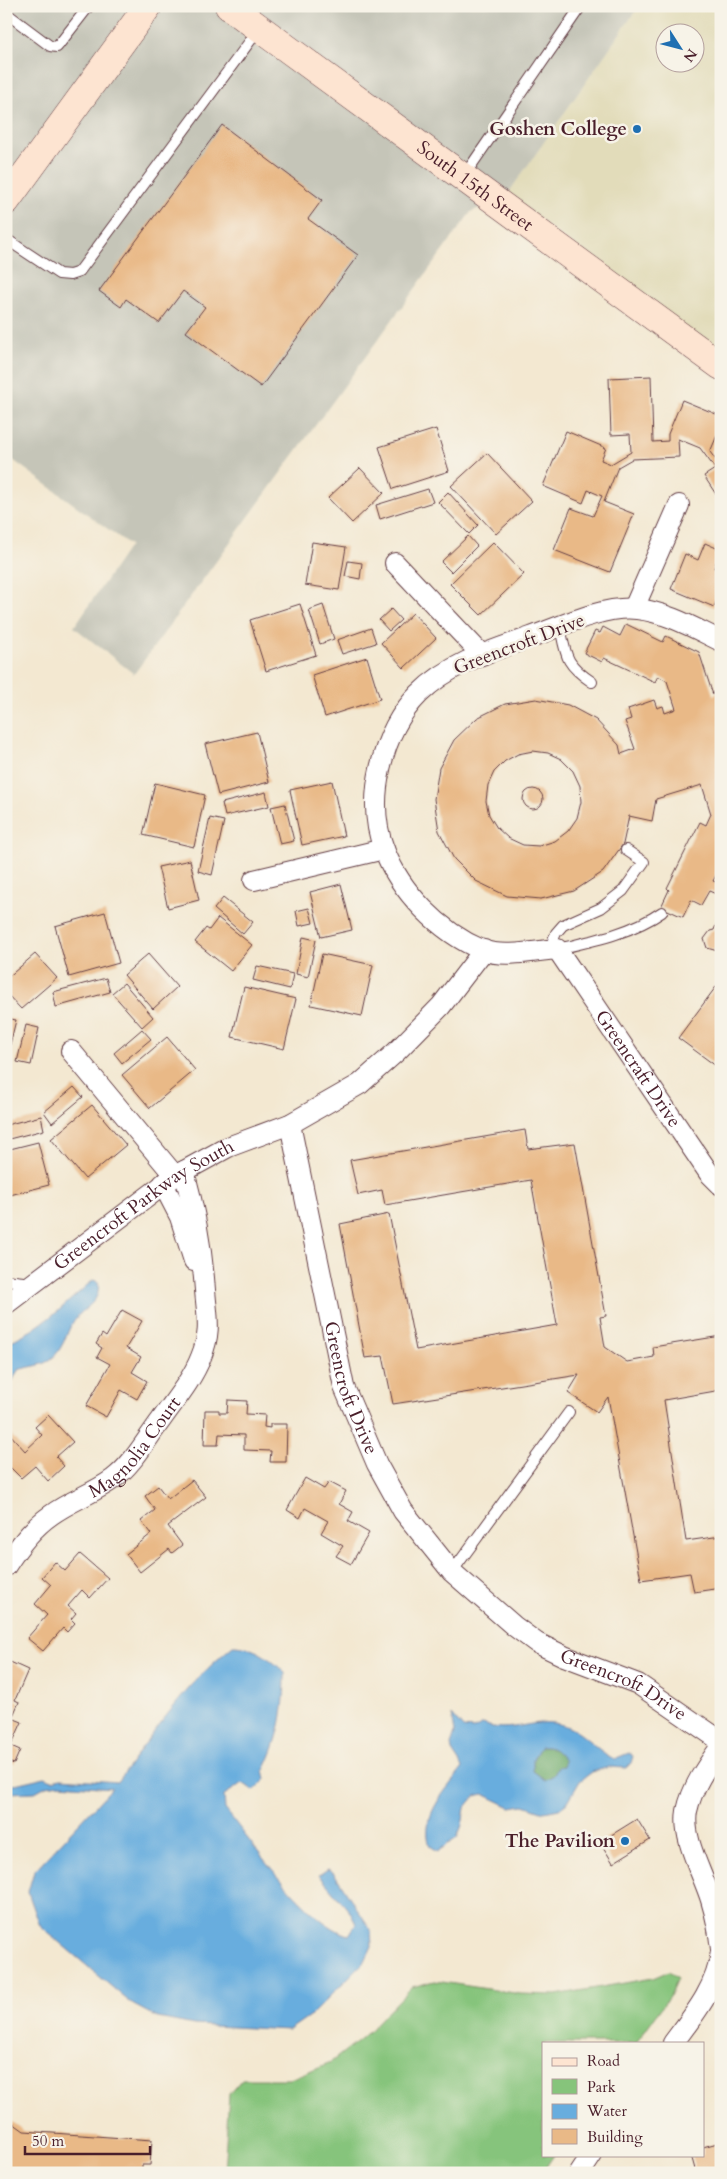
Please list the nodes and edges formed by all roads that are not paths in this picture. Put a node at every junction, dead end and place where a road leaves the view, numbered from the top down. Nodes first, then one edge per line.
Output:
1 (89, 6) edge
2 (148, 6) edge
3 (229, 6) edge
4 (581, 6) edge
5 (6, 14) edge
6 (259, 28) junction
7 (464, 176) junction
8 (6, 201) edge
9 (6, 239) edge
10 (721, 366) edge
11 (679, 505) dead end
12 (395, 563) dead end
13 (634, 608) junction
14 (560, 626) junction
15 (721, 641) edge
16 (482, 654) junction
17 (592, 682) dead end
18 (384, 849) junction
19 (626, 850) dead end
20 (254, 880) dead end
21 (662, 912) dead end
22 (557, 949) junction
23 (484, 950) junction
24 (70, 1052) dead end
25 (290, 1124) junction
26 (174, 1177) junction
27 (721, 1186) edge
28 (6, 1280) edge
29 (35, 1283) junction
30 (6, 1304) edge
31 (569, 1412) dead end
32 (6, 1566) edge
33 (452, 1572) junction
34 (721, 1741) edge
35 (721, 1746) edge
36 (721, 1950) edge
37 (674, 2042) edge
38 (591, 2156) edge
39 (580, 2173) edge

1 - 5 lane
2 - 8 street
3 - 6 street, South 15th Street
4 - 7 lane
6 - 7 street, South 15th Street
6 - 9 lane
7 - 10 street, South 15th Street
11 - 13 street
12 - 16 street
13 - 14 street, Greencroft Drive
13 - 15 street, Greencroft Drive
14 - 16 street, Greencroft Drive
14 - 17 lane
16 - 18 street, Greencroft Drive
18 - 20 street
18 - 23 street, Greencroft Drive
19 - 22 lane
21 - 22 lane
22 - 23 street, Greencroft Drive
22 - 27 street, Greencraft Drive
23 - 25 street
24 - 26 street
25 - 26 street, Greencroft Parkway South
25 - 33 street, Greencroft Drive
26 - 29 street, Greencroft Parkway South
26 - 32 street, Magnolia Court
28 - 29 lane
29 - 30 street, Greencroft Parkway South
31 - 33 lane
33 - 34 street, Greencroft Drive
35 - 36 street
36 - 37 street
38 - 39 street

